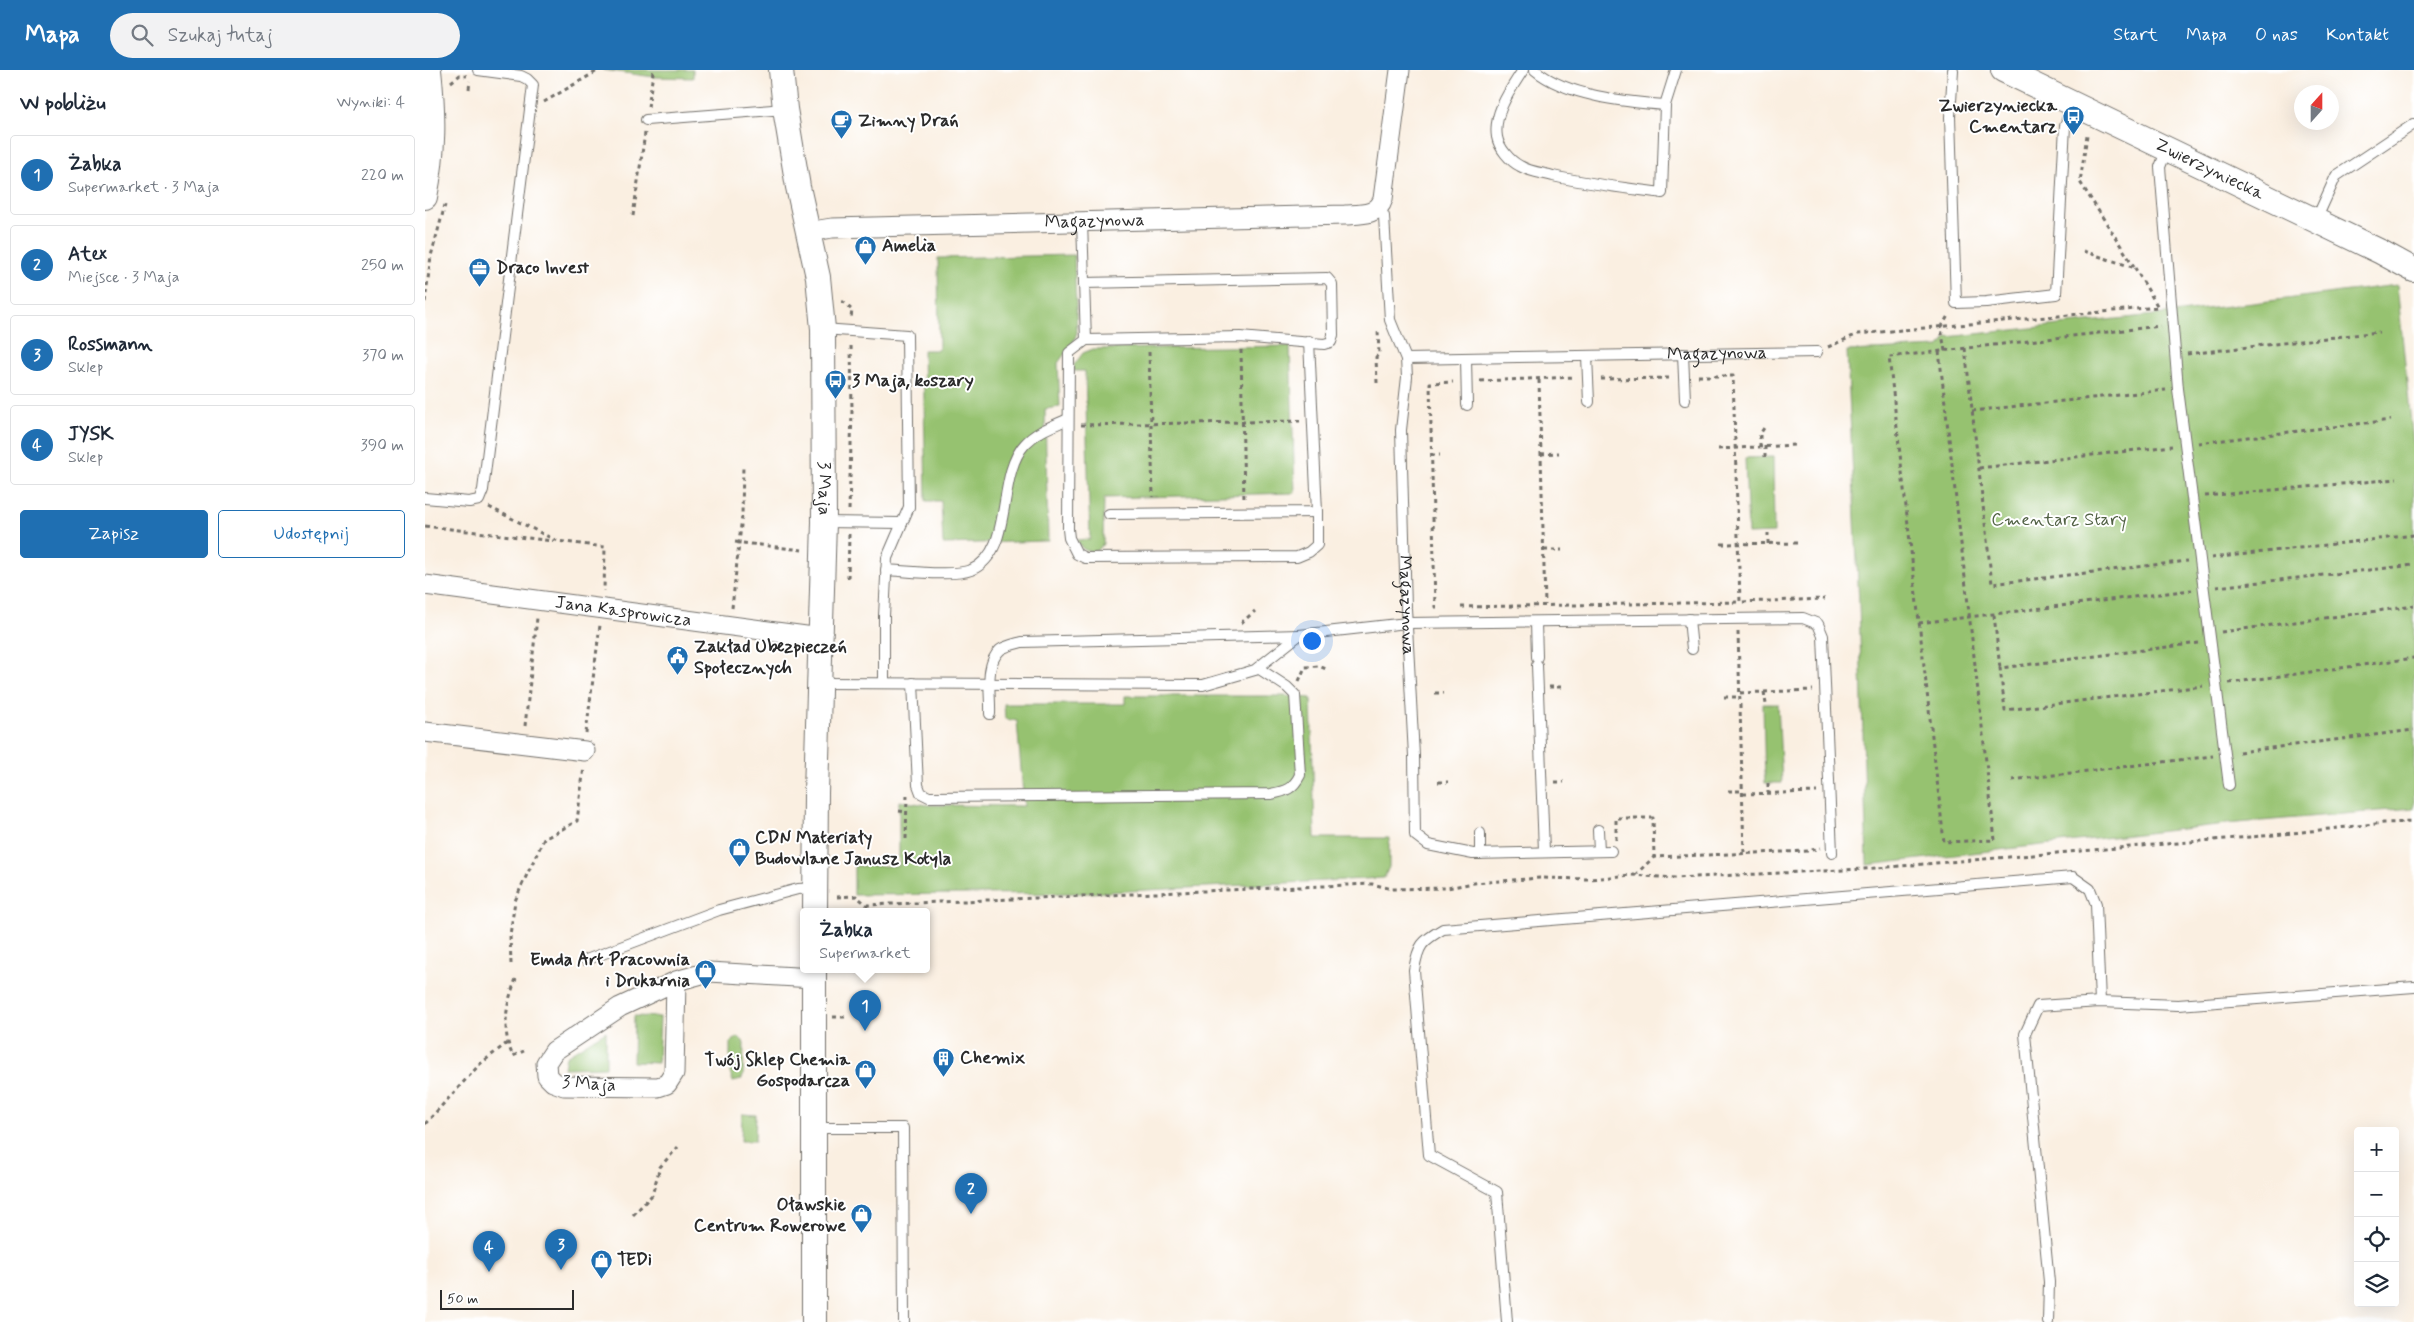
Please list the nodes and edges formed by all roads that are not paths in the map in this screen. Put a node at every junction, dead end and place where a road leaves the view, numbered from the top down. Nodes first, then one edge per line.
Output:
1 (429, 70) edge
2 (478, 70) edge
3 (781, 70) edge
4 (1400, 70) edge
5 (1523, 70) edge
6 (1535, 70) edge
7 (1676, 70) edge
8 (1953, 70) edge
9 (2003, 70) edge
10 (2073, 103) junction
11 (1665, 105) junction
12 (785, 109) junction
13 (646, 120) road end
14 (2414, 124) edge
15 (2168, 148) junction
16 (425, 198) edge
17 (1379, 206) junction
18 (2317, 220) junction
19 (1082, 222) junction
20 (807, 232) junction
21 (2414, 270) edge
22 (1085, 283) junction
23 (823, 329) junction
24 (1086, 340) junction
25 (1309, 342) junction
26 (1817, 352) road end
27 (1683, 354) junction
28 (1587, 356) junction
29 (1466, 358) junction
30 (1406, 359) junction
31 (1685, 400) dead end
32 (1589, 402) dead end
33 (1467, 405) dead end
34 (1068, 422) junction
35 (425, 498) edge
36 (1317, 512) junction
37 (1109, 514) dead end
38 (824, 522) junction
39 (902, 523) junction
40 (887, 570) junction
41 (425, 585) edge
42 (1689, 619) junction
43 (1535, 622) junction
44 (1407, 623) junction
45 (1299, 635) junction
46 (821, 638) junction
47 (1692, 649) dead end
48 (1258, 668) junction
49 (820, 683) junction
50 (884, 683) junction
51 (913, 683) junction
52 (990, 684) junction
53 (990, 714) dead end
54 (425, 732) edge
55 (585, 751) road end
56 (2229, 785) dead end
57 (1598, 830) dead end
58 (1480, 832) dead end
59 (1611, 846) road end
60 (1832, 849) road end
61 (1544, 851) junction
62 (1599, 851) junction
63 (1480, 854) junction
64 (815, 888) junction
65 (815, 908) edge
66 (586, 960) dead end
67 (814, 974) edge
68 (676, 981) junction
69 (2414, 987) edge
70 (2100, 1002) junction
71 (814, 1128) junction
72 (814, 1322) edge
73 (904, 1322) edge
74 (1507, 1322) edge
75 (2048, 1322) edge

1 - 16 street
2 - 35 lane
3 - 12 street, 3 Maja
4 - 17 street, Magazynowa
5 - 11 lane
6 - 11 lane
7 - 11 lane
8 - 10 lane
9 - 10 street, Zwierzyniecka
10 - 15 street, Zwierzyniecka
12 - 13 lane
12 - 20 street, 3 Maja
14 - 18 lane
15 - 18 street, Zwierzyniecka
15 - 56 lane
17 - 19 street, Magazynowa
17 - 30 lane, Magazynowa
18 - 21 street, Zwierzyniecka
19 - 20 street, Magazynowa
19 - 22 lane
20 - 23 street, 3 Maja
22 - 24 lane
22 - 25 lane
23 - 38 street, 3 Maja
23 - 39 lane
24 - 25 lane
24 - 34 lane
25 - 36 lane
26 - 27 lane, Magazynowa
27 - 28 lane, Magazynowa
27 - 31 lane
28 - 29 lane, Magazynowa
28 - 32 lane
29 - 30 lane, Magazynowa
29 - 33 lane
30 - 44 lane, Magazynowa
34 - 36 lane
34 - 40 lane
36 - 37 lane
38 - 39 lane
38 - 46 street, 3 Maja
39 - 40 lane
40 - 50 lane
41 - 46 street, Jana Kasprowicza
42 - 43 lane
42 - 47 lane
42 - 60 lane
43 - 44 lane
43 - 61 lane
44 - 45 lane
44 - 63 lane, Magazynowa
45 - 48 lane
45 - 52 lane
46 - 49 street, 3 Maja
48 - 51 lane
48 - 52 lane
49 - 50 lane
49 - 64 street, 3 Maja
50 - 51 lane
51 - 52 lane
52 - 53 lane
54 - 55 street
57 - 62 lane
58 - 63 lane
59 - 62 lane
61 - 62 lane
61 - 63 lane
64 - 65 street, 3 Maja
64 - 66 lane
67 - 68 street, 3 Maja
67 - 71 street, 3 Maja
68 - 68 street, 3 Maja
69 - 70 lane
70 - 74 lane
70 - 75 lane
71 - 72 street, 3 Maja
71 - 73 lane

